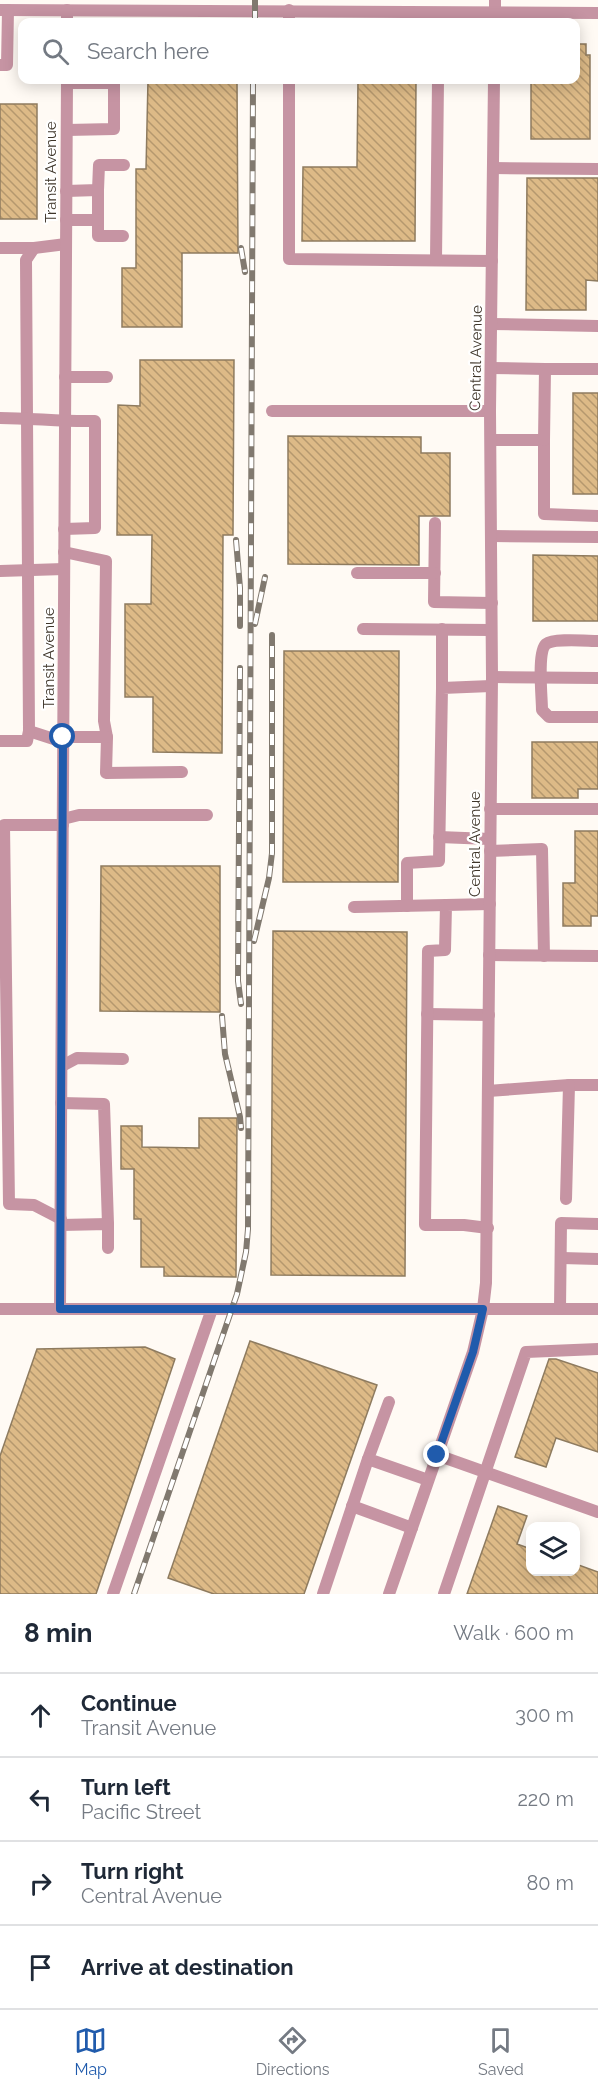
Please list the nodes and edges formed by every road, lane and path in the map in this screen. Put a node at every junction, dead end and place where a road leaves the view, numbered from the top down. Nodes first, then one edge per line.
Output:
1 (276, 6) edge
2 (10, 8) edge
3 (495, 12) edge
4 (598, 13) edge
5 (67, 16) edge
6 (289, 16) edge
7 (0, 65) edge
8 (67, 84) edge
9 (114, 84) edge
10 (289, 84) edge
11 (438, 84) edge
12 (494, 84) edge
13 (67, 130) junction
14 (124, 165) dead end
15 (493, 168) junction
16 (598, 169) edge
17 (98, 190) junction
18 (66, 191) junction
19 (66, 220) junction
20 (98, 220) junction
21 (123, 237) dead end
22 (66, 244) junction
23 (0, 248) edge
24 (34, 248) junction
25 (436, 260) junction
26 (492, 261) junction
27 (491, 324) junction
28 (598, 326) edge
29 (491, 368) junction
30 (545, 369) junction
31 (598, 369) edge
32 (65, 377) junction
33 (107, 377) dead end
34 (272, 411) dead end
35 (490, 411) junction
36 (0, 418) edge
37 (27, 418) junction
38 (64, 422) junction
39 (491, 440) junction
40 (544, 440) junction
41 (598, 516) edge
42 (435, 523) dead end
43 (64, 529) junction
44 (492, 536) junction
45 (598, 537) edge
46 (64, 552) junction
47 (64, 569) junction
48 (28, 570) junction
49 (0, 571) edge
50 (357, 573) dead end
51 (435, 573) junction
52 (492, 603) junction
53 (363, 628) dead end
54 (442, 629) junction
55 (491, 630) junction
56 (598, 641) edge
57 (541, 677) junction
58 (598, 678) edge
59 (491, 682) junction
60 (442, 688) junction
61 (598, 717) edge
62 (29, 731) junction
63 (107, 737) junction
64 (63, 739) junction
65 (0, 741) edge
66 (182, 772) dead end
67 (490, 809) junction
68 (598, 809) edge
69 (207, 815) dead end
70 (63, 822) junction
71 (439, 837) junction
72 (490, 845) junction
73 (490, 904) junction
74 (446, 905) junction
75 (407, 906) junction
76 (354, 907) dead end
77 (489, 955) junction
78 (544, 956) junction
79 (598, 956) edge
80 (427, 1014) junction
81 (489, 1015) junction
82 (123, 1059) dead end
83 (62, 1066) junction
84 (569, 1085) junction
85 (598, 1085) edge
86 (488, 1091) junction
87 (61, 1103) junction
88 (566, 1199) dead end
89 (61, 1222) junction
90 (108, 1224) junction
91 (598, 1224) edge
92 (488, 1228) junction
93 (108, 1248) dead end
94 (562, 1258) junction
95 (598, 1259) edge
96 (0, 1309) edge
97 (60, 1309) junction
98 (212, 1309) junction
99 (483, 1309) junction
100 (560, 1309) junction
101 (598, 1309) edge
102 (598, 1349) edge
103 (389, 1402) dead end
104 (437, 1455) junction
105 (368, 1459) junction
106 (485, 1473) junction
107 (428, 1480) junction
108 (352, 1506) junction
109 (598, 1512) edge
110 (412, 1528) junction
111 (113, 1594) edge
112 (323, 1594) edge
113 (389, 1594) edge
114 (444, 1594) edge

1 - 5 street
1 - 6 street
2 - 5 street
2 - 7 street
3 - 4 street
3 - 6 street
8 - 13 street, Transit Avenue
9 - 13 street
10 - 25 street
11 - 25 street
12 - 15 street, Central Avenue
13 - 18 street, Transit Avenue
14 - 17 street
15 - 16 street
15 - 26 street, Central Avenue
17 - 18 street
17 - 20 street
18 - 19 street, Transit Avenue
19 - 20 street
19 - 22 street, Transit Avenue
20 - 21 street
22 - 24 street
22 - 32 street, Transit Avenue
23 - 24 street
24 - 37 street
25 - 26 street
26 - 27 street, Central Avenue
27 - 28 street
27 - 29 street, Central Avenue
29 - 30 street
29 - 35 street, Central Avenue
30 - 31 street
30 - 40 street
32 - 33 street
32 - 38 street, Transit Avenue
34 - 35 street
35 - 39 street, Central Avenue
36 - 37 street
37 - 38 street
37 - 48 street
38 - 43 street, Transit Avenue
38 - 43 street
39 - 40 street
39 - 44 street, Central Avenue
40 - 41 street
42 - 51 street
43 - 46 street, Transit Avenue
44 - 45 street
44 - 52 street, Central Avenue
46 - 47 street, Transit Avenue
46 - 63 street
47 - 48 street
47 - 64 street, Transit Avenue
48 - 49 street
48 - 62 street
50 - 51 street
51 - 52 street
52 - 55 street, Central Avenue
53 - 54 street
54 - 55 street
54 - 60 street
55 - 59 street, Central Avenue
56 - 57 street
57 - 58 street
57 - 59 street
57 - 61 street
59 - 60 street
59 - 67 street, Central Avenue
60 - 71 street
62 - 64 street
62 - 65 street
63 - 64 street
63 - 66 street
64 - 70 street, Transit Avenue
67 - 68 street
67 - 72 street, Central Avenue
69 - 70 street
70 - 83 street, Transit Avenue
70 - 89 street
71 - 72 street
71 - 75 street
72 - 73 street, Central Avenue
72 - 78 street
73 - 74 street
73 - 77 street, Central Avenue
74 - 75 street
74 - 80 street
75 - 76 street
77 - 78 street
77 - 81 street, Central Avenue
78 - 79 street
80 - 81 street
80 - 92 street
81 - 86 street, Central Avenue
82 - 83 street
83 - 87 street, Transit Avenue
84 - 85 street
84 - 86 street
84 - 88 street
86 - 92 street, Central Avenue
87 - 89 street, Transit Avenue
87 - 90 street
89 - 90 street
89 - 97 street, Transit Avenue
90 - 93 street
91 - 94 street
92 - 99 street, Central Avenue
94 - 95 street
94 - 100 street
96 - 97 street
97 - 98 street
98 - 99 street
98 - 111 street
99 - 100 street
99 - 104 street, Central Avenue
100 - 101 street
102 - 106 street
103 - 105 street
104 - 106 street
104 - 107 street, Central Avenue
105 - 107 street
105 - 108 street
106 - 109 street
106 - 114 street
107 - 110 street, Central Avenue
108 - 110 street
108 - 112 street
110 - 113 street, Central Avenue

